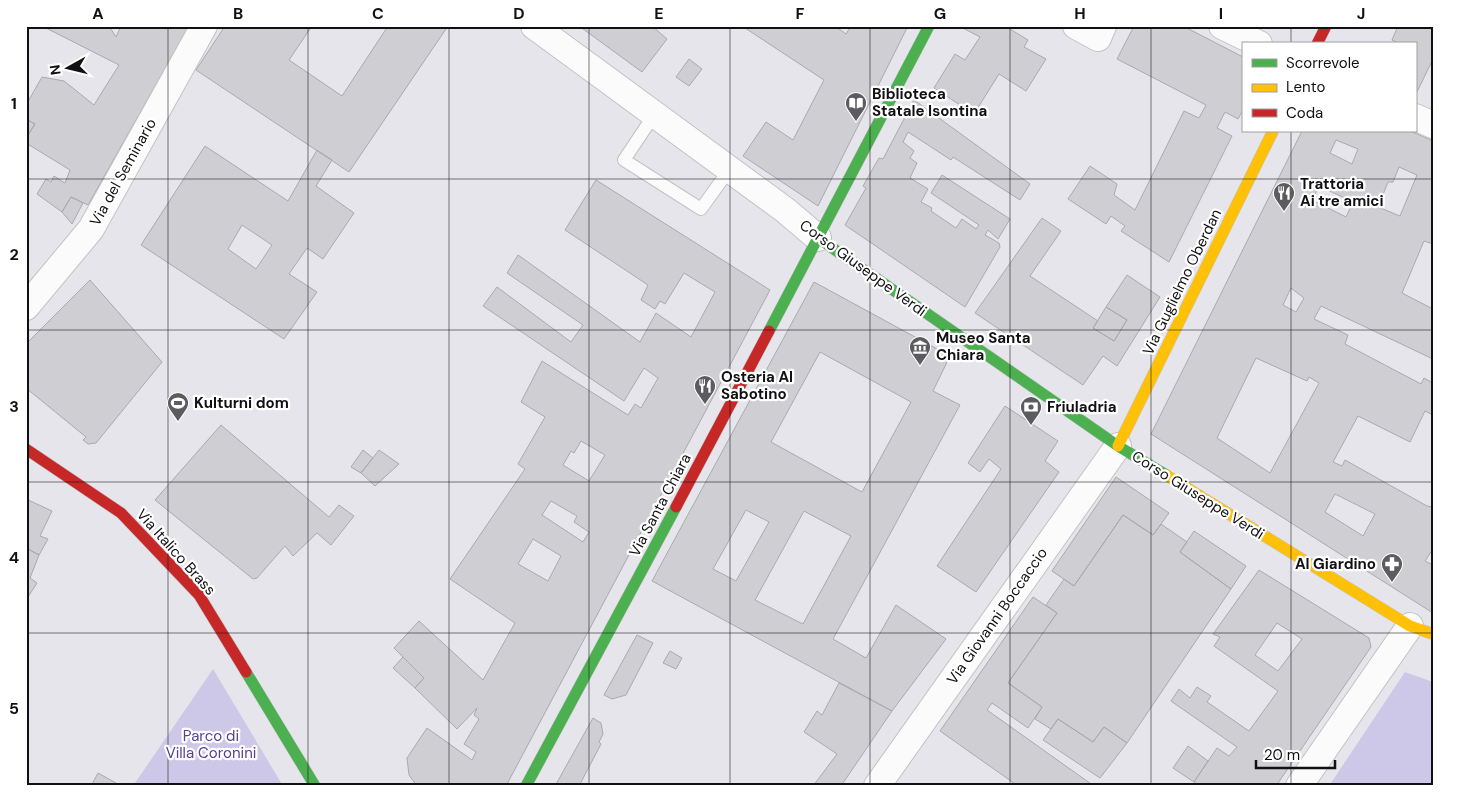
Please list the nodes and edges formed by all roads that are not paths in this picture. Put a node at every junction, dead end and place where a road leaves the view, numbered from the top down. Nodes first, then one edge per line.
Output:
1 (204, 26) edge
2 (534, 26) edge
3 (929, 26) edge
4 (1076, 26) edge
5 (1103, 26) edge
6 (1222, 26) edge
7 (1326, 26) edge
8 (1255, 42) edge
9 (1318, 42) edge
10 (654, 115) junction
11 (1416, 117) edge
12 (1433, 125) edge
13 (1274, 132) edge
14 (729, 170) junction
15 (818, 238) junction
16 (26, 307) edge
17 (1118, 446) junction
18 (26, 449) edge
19 (1421, 630) edge
20 (315, 786) edge
21 (526, 786) edge
22 (877, 786) edge
23 (1299, 786) edge

1 - 16 street, Via del Seminario
2 - 10 street, Corso Giuseppe Verdi
3 - 15 main road, Via Santa Chiara
4 - 5 street
6 - 8 street
7 - 9 main road
10 - 14 street, Corso Giuseppe Verdi
10 - 14 lane
11 - 12 street
13 - 17 main road, Via Guglielmo Oberdan
14 - 15 street, Corso Giuseppe Verdi
15 - 17 main road, Corso Giuseppe Verdi
15 - 21 main road, Via Santa Chiara
17 - 19 main road, Corso Giuseppe Verdi
17 - 22 street, Via Giovanni Boccaccio
18 - 20 main road, Via Italico Brass
19 - 23 street

